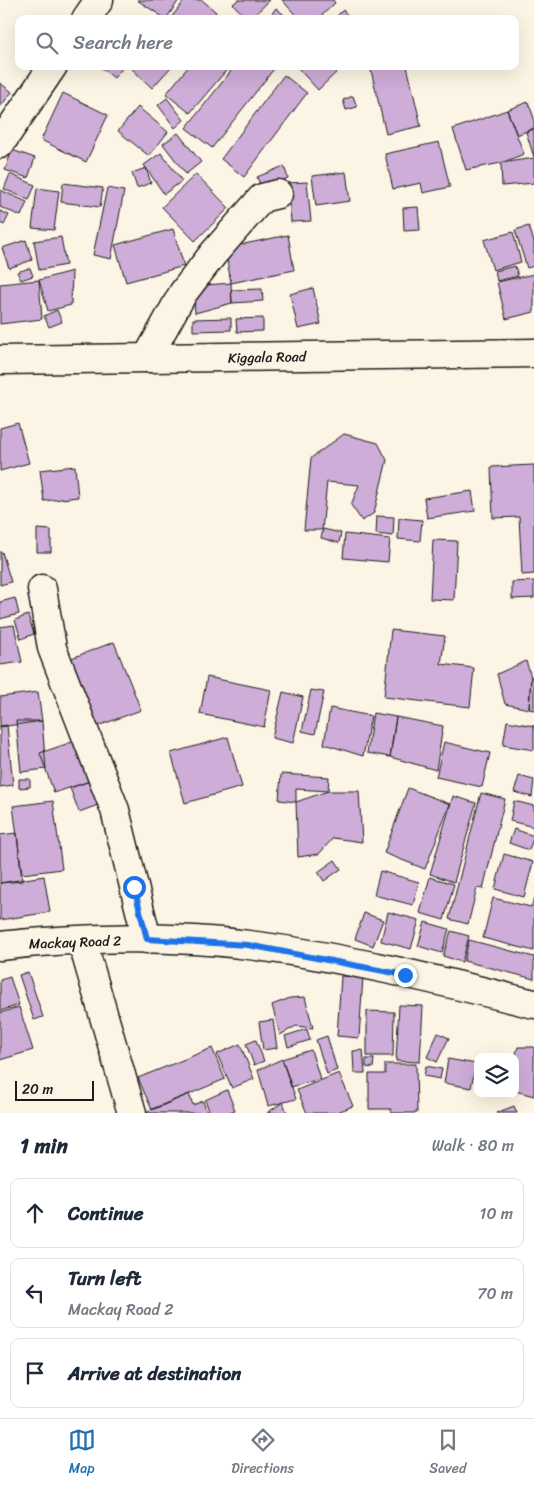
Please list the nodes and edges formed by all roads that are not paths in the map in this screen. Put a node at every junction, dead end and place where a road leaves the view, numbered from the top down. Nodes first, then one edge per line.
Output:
1 (98, 0) edge
2 (89, 15) edge
3 (50, 70) edge
4 (0, 144) edge
5 (278, 194) dead end
6 (534, 354) edge
7 (147, 358) junction
8 (0, 360) edge
9 (42, 589) dead end
10 (147, 939) junction
11 (82, 941) junction
12 (0, 946) edge
13 (534, 1004) edge
14 (132, 1113) edge

1 - 2 street
3 - 4 street
5 - 7 street
6 - 7 street, Kiggala Road
7 - 8 street, Kiggala Road
9 - 10 street
10 - 11 street, Mackay Road 2
10 - 13 street, Mackay Road 2
11 - 12 street, Mackay Road 2
11 - 14 street

